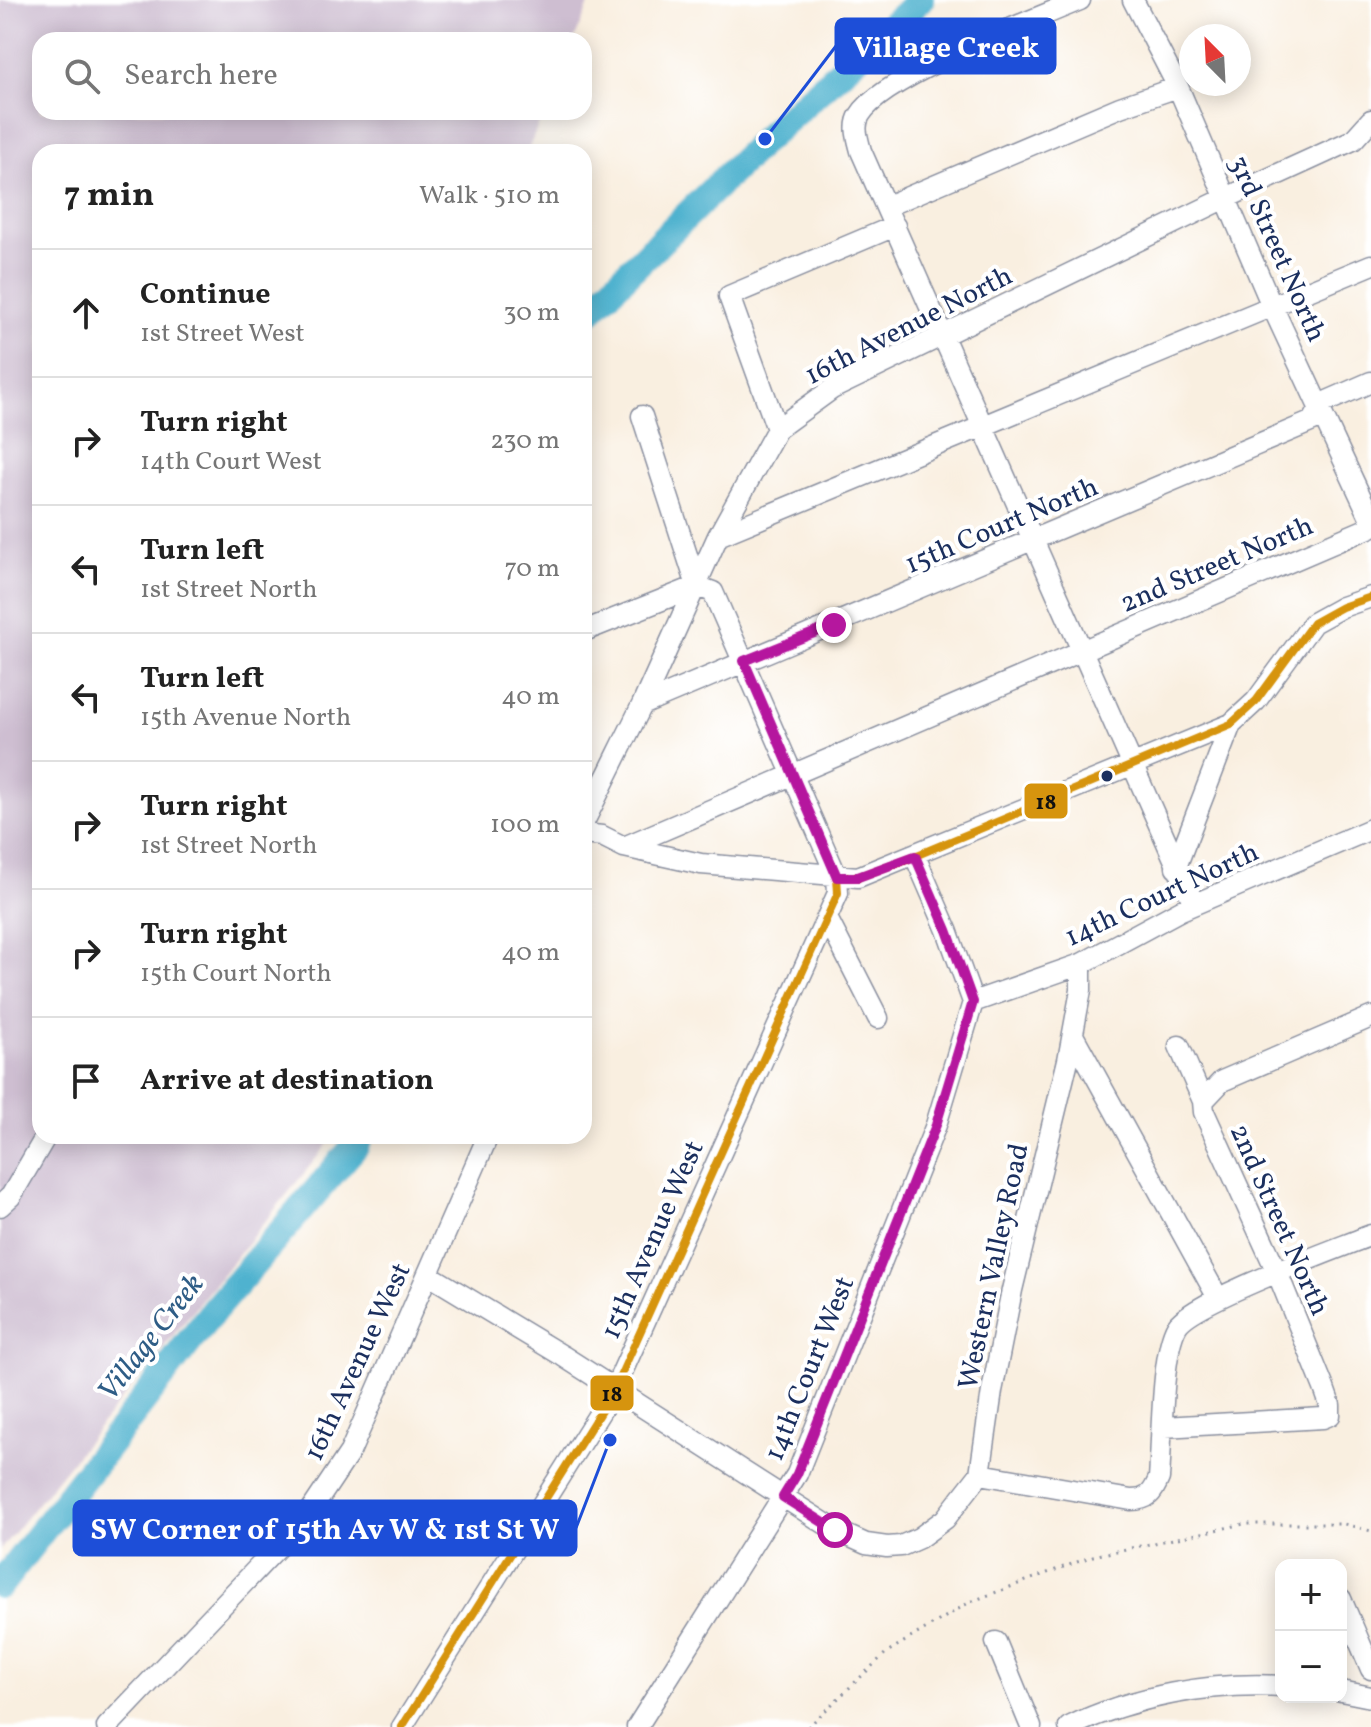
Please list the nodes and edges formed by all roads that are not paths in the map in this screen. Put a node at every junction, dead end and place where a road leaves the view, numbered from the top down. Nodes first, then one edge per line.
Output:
1 (1080, 0) edge
2 (1133, 0) edge
3 (1178, 87) junction
4 (1371, 120) edge
5 (1226, 198) junction
6 (891, 216) junction
7 (1371, 265) edge
8 (1272, 306) junction
9 (942, 335) junction
10 (1371, 382) edge
11 (1321, 407) junction
12 (642, 416) dead end
13 (984, 425) junction
14 (777, 429) junction
15 (1366, 492) edge
16 (1371, 519) edge
17 (1371, 527) edge
18 (718, 536) junction
19 (1033, 541) junction
20 (697, 586) junction
21 (1371, 597) edge
22 (592, 628) edge
23 (1083, 650) junction
24 (744, 661) junction
25 (642, 705) junction
26 (1231, 724) junction
27 (1133, 766) junction
28 (794, 774) junction
29 (592, 806) edge
30 (1371, 829) edge
31 (592, 835) edge
32 (624, 847) junction
33 (915, 856) junction
34 (1176, 867) junction
35 (837, 877) junction
36 (1194, 904) junction
37 (827, 918) junction
38 (1081, 964) junction
39 (973, 1002) junction
40 (1371, 1017) edge
41 (878, 1018) dead end
42 (1073, 1035) junction
43 (1179, 1046) dead end
44 (1203, 1101) junction
45 (41, 1144) edge
46 (485, 1144) edge
47 (0, 1206) edge
48 (1371, 1235) edge
49 (1277, 1272) junction
50 (429, 1275) junction
51 (1218, 1298) junction
52 (614, 1390) junction
53 (1163, 1427) junction
54 (980, 1474) junction
55 (783, 1497) junction
56 (1347, 1613) edge
57 (996, 1642) dead end
58 (1371, 1669) edge
59 (1275, 1686) edge
60 (1347, 1692) edge
61 (1371, 1697) edge
62 (107, 1727) edge
63 (402, 1727) edge
64 (637, 1727) edge
65 (1031, 1727) edge
66 (1069, 1727) edge

1 - 6 street
2 - 3 street, 3rd Street North
3 - 5 street, 3rd Street North
3 - 6 street
4 - 5 street, 16th Avenue North
5 - 8 street, 3rd Street North
5 - 9 street, 16th Avenue North
6 - 9 street
6 - 14 street
7 - 8 street
8 - 11 street, 3rd Street North
8 - 13 street
9 - 13 street
9 - 14 street, 16th Avenue North
10 - 11 street, 15th Court North
11 - 15 street, 3rd Street North
11 - 19 street, 15th Court North
12 - 20 street
13 - 18 street
13 - 19 street
14 - 18 street, 16th Avenue North
15 - 16 street, 3rd Street North
17 - 23 street, 2nd Street North
18 - 20 street, 16th Avenue North
19 - 23 street
19 - 24 street, 15th Court North
20 - 22 street
20 - 24 street
20 - 25 street, 16th Avenue North
21 - 26 street
23 - 27 street
23 - 28 street, 2nd Street North
24 - 25 street, 15th Court North
24 - 28 street
25 - 29 street, 16th Avenue North
26 - 27 street
26 - 34 street
27 - 33 street
27 - 34 street
28 - 32 street, 2nd Street North
28 - 35 street
30 - 36 street, 14th Court North
31 - 32 street
32 - 35 street
33 - 35 street
33 - 39 street
34 - 36 street
35 - 37 street, 15th Avenue West
36 - 38 street, 14th Court North
37 - 41 street
37 - 52 street, 15th Avenue West
38 - 39 street, 14th Court North
38 - 42 street, Western Valley Road
39 - 55 street, 14th Court West
40 - 44 street
42 - 51 street
42 - 54 street, Western Valley Road
43 - 44 street, 2nd Street North
44 - 49 street, 2nd Street North
45 - 47 street
46 - 50 street, 16th Avenue West
48 - 49 street
49 - 51 street
49 - 53 street, 2nd Street North
50 - 52 street
50 - 62 street, 16th Avenue West
51 - 53 street
52 - 55 street
52 - 63 street, 15th Avenue West
53 - 54 street
54 - 55 street, Western Valley Road
55 - 64 street, 14th Court West
56 - 58 street
57 - 65 street
59 - 66 street
60 - 61 street

